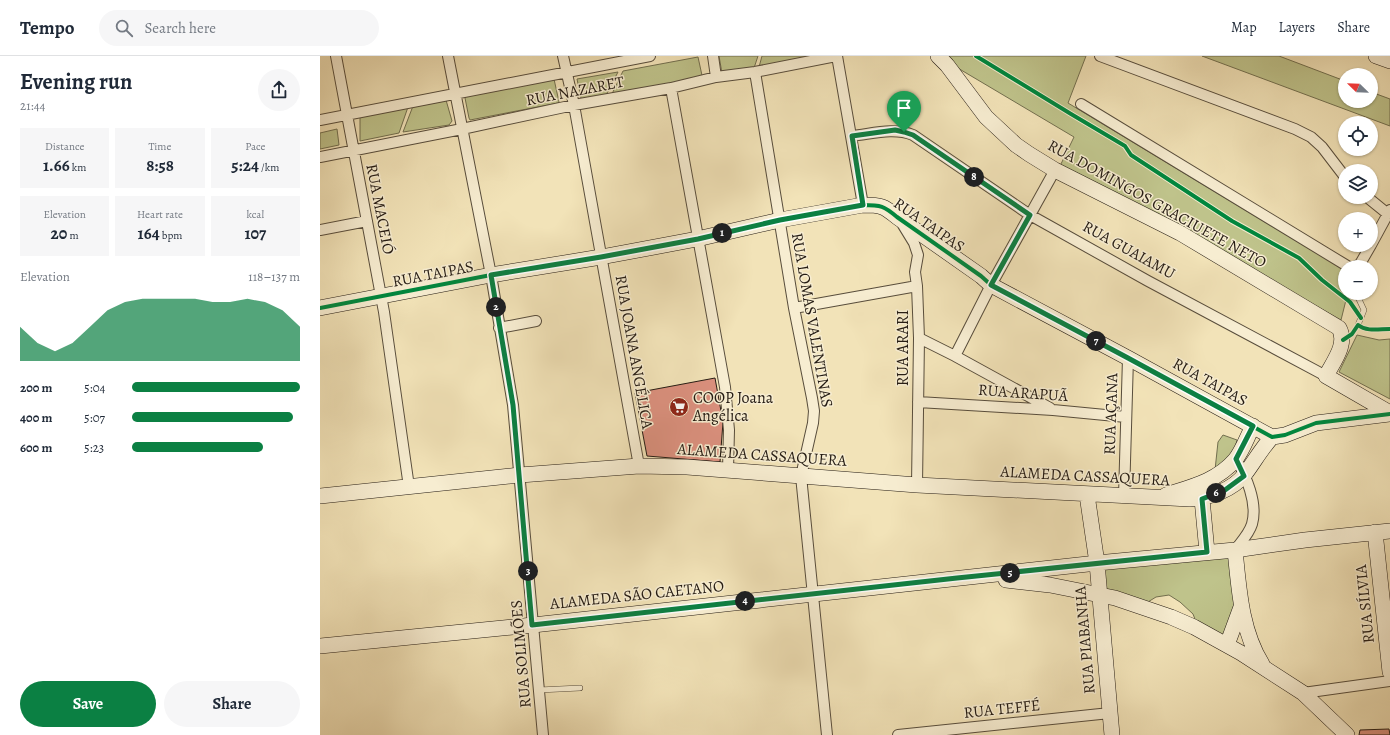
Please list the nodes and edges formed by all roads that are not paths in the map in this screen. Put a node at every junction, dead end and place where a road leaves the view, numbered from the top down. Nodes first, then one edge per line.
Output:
1 (336, 56) edge
2 (448, 56) edge
3 (563, 56) edge
4 (650, 56) edge
5 (713, 56) edge
6 (837, 56) edge
7 (938, 56) edge
8 (1100, 56) edge
9 (1376, 56) edge
10 (1390, 61) edge
11 (567, 72) junction
12 (755, 72) junction
13 (716, 78) junction
14 (671, 88) junction
15 (455, 94) junction
16 (1081, 104) dead end
17 (574, 105) junction
18 (347, 115) junction
19 (320, 120) edge
20 (462, 129) junction
21 (852, 136) junction
22 (354, 151) junction
23 (320, 157) edge
24 (1338, 168) edge
25 (1055, 170) junction
26 (1377, 204) edge
27 (863, 205) junction
28 (1389, 212) edge
29 (1030, 215) junction
30 (898, 217) junction
31 (780, 220) junction
32 (367, 221) junction
33 (1380, 227) junction
34 (320, 230) edge
35 (1378, 231) edge
36 (1390, 233) edge
37 (698, 239) junction
38 (601, 257) junction
39 (1338, 260) edge
40 (491, 275) junction
41 (991, 285) junction
42 (917, 286) junction
43 (381, 296) junction
44 (1359, 300) edge
45 (320, 308) edge
46 (794, 308) junction
47 (536, 321) dead end
48 (1358, 325) dead end
49 (499, 328) junction
50 (919, 338) junction
51 (955, 356) junction
52 (1128, 358) junction
53 (1326, 376) junction
54 (918, 402) junction
55 (1053, 410) junction
56 (1390, 413) edge
57 (1126, 417) junction
58 (1253, 426) junction
59 (1272, 437) junction
60 (1236, 459) junction
61 (639, 466) junction
62 (728, 470) junction
63 (520, 475) junction
64 (801, 476) junction
65 (1244, 476) junction
66 (917, 485) junction
67 (409, 486) junction
68 (1086, 494) junction
69 (320, 496) edge
70 (1124, 496) junction
71 (1156, 498) junction
72 (1202, 499) junction
73 (1390, 531) edge
74 (1375, 532) junction
75 (1235, 550) junction
76 (1207, 552) junction
77 (1097, 563) junction
78 (957, 578) junction
79 (813, 594) junction
80 (1099, 594) junction
81 (1242, 606) junction
82 (532, 625) junction
83 (1227, 644) junction
84 (320, 646) edge
85 (1263, 667) junction
86 (1390, 672) edge
87 (1390, 682) edge
88 (580, 688) dead end
89 (539, 690) junction
90 (1303, 693) junction
91 (1110, 713) junction
92 (543, 735) edge
93 (827, 735) edge
94 (898, 735) edge
95 (1112, 735) edge
96 (1347, 735) edge

1 - 18 street, RUA MACEIÓ
2 - 15 street, RUA SOLIMÕES
3 - 11 street, RUA JOANA ANGÉLICA
4 - 11 street, RUA NAZARET
5 - 13 street
6 - 12 street, RUA NAZARET
6 - 21 street
7 - 25 street, RUA DOMINGOS GRACIUETE NETO
8 - 24 street
9 - 10 street
11 - 15 street, RUA NAZARET
11 - 17 street, RUA JOANA ANGÉLICA
12 - 13 street, RUA NAZARET
12 - 31 street, RUA LOMAS VALENTINAS
13 - 14 street, RUA NAZARET
14 - 17 street, RUA NAZARET
14 - 37 street
15 - 18 street, RUA NAZARET
15 - 20 street, RUA SOLIMÕES
16 - 39 street
17 - 20 street, RUA NAZARET
17 - 38 street, RUA JOANA ANGÉLICA
18 - 19 street, RUA NAZARET
18 - 22 street, RUA MACEIÓ
20 - 22 street, RUA NAZARET
20 - 40 street, RUA SOLIMÕES
21 - 27 street
21 - 29 street, RUA GUAIAMU
22 - 23 street, RUA NAZARET
22 - 32 street, RUA MACEIÓ
25 - 29 street
25 - 53 street, RUA DOMINGOS GRACIUETE NETO
26 - 28 street
27 - 30 street, RUA TAIPAS
27 - 31 street, RUA TAIPAS
28 - 33 street
29 - 41 street
29 - 53 street, RUA GUAIAMU
30 - 41 street, RUA TAIPAS
30 - 42 street, RUA ARARI
31 - 37 street, RUA TAIPAS
31 - 46 street, RUA LOMAS VALENTINAS
32 - 34 street
32 - 43 street, RUA MACEIÓ
33 - 35 street
33 - 36 street
37 - 38 street, RUA TAIPAS
37 - 62 street
38 - 40 street, RUA TAIPAS
38 - 61 street, RUA JOANA ANGÉLICA
40 - 43 street, RUA TAIPAS
40 - 49 street, RUA SOLIMÕES
41 - 51 street
41 - 52 street, RUA TAIPAS
42 - 46 street
42 - 50 street, RUA ARARI
43 - 45 street, RUA TAIPAS
43 - 67 street, RUA MACEIÓ
44 - 48 lane
46 - 64 street, RUA LOMAS VALENTINAS
47 - 49 street
49 - 63 street, RUA SOLIMÕES
50 - 51 street
50 - 54 street, RUA ARARI
51 - 55 street
52 - 57 street, RUA AÇANA
52 - 58 street, RUA TAIPAS
53 - 56 street, RUA GUAIAMU
54 - 55 street, RUA ARAPUÃ
54 - 66 street, RUA ARARI
55 - 57 street, RUA ARAPUÃ
56 - 59 street
57 - 70 street, RUA AÇANA
58 - 59 street, RUA TAIPAS
58 - 60 street
59 - 65 street
60 - 65 street
60 - 71 street
61 - 62 street, ALAMEDA CASSAQUERA
61 - 63 street, ALAMEDA CASSAQUERA
62 - 64 street, ALAMEDA CASSAQUERA
63 - 67 street, ALAMEDA CASSAQUERA
63 - 82 street, RUA SOLIMÕES
64 - 66 street, ALAMEDA CASSAQUERA
64 - 79 street, RUA LOMAS VALENTINAS
65 - 72 street
65 - 75 street
66 - 68 street, ALAMEDA CASSAQUERA
67 - 69 street, ALAMEDA CASSAQUERA
68 - 70 street, ALAMEDA CASSAQUERA
68 - 77 street, RUA PIABANHA
70 - 71 street, ALAMEDA CASSAQUERA
71 - 72 street, ALAMEDA CASSAQUERA
72 - 76 street
73 - 74 street, ALAMEDA SÃO CAETANO
74 - 75 street, ALAMEDA SÃO CAETANO
74 - 86 street, RUA SÍLVIA
75 - 76 street, ALAMEDA SÃO CAETANO
75 - 81 street
76 - 77 street, ALAMEDA SÃO CAETANO
77 - 78 street, ALAMEDA SÃO CAETANO
77 - 80 street, RUA PIABANHA
78 - 79 street, ALAMEDA SÃO CAETANO
78 - 80 street, ALAMEDA SÃO CAETANO
79 - 82 street, ALAMEDA SÃO CAETANO
79 - 93 street, RUA LOMAS VALENTINAS
80 - 83 street, ALAMEDA SÃO CAETANO
80 - 91 street, RUA PIABANHA
81 - 83 street
81 - 85 street
82 - 84 street, ALAMEDA SÃO CAETANO
82 - 89 street, RUA SOLIMÕES
83 - 85 street, ALAMEDA SÃO CAETANO
85 - 90 street, ALAMEDA SÃO CAETANO
87 - 90 street
88 - 89 lane
89 - 92 street, RUA SOLIMÕES
90 - 96 street, ALAMEDA SÃO CAETANO
91 - 94 street, RUA TEFFÉ
91 - 95 street, RUA PIABANHA

